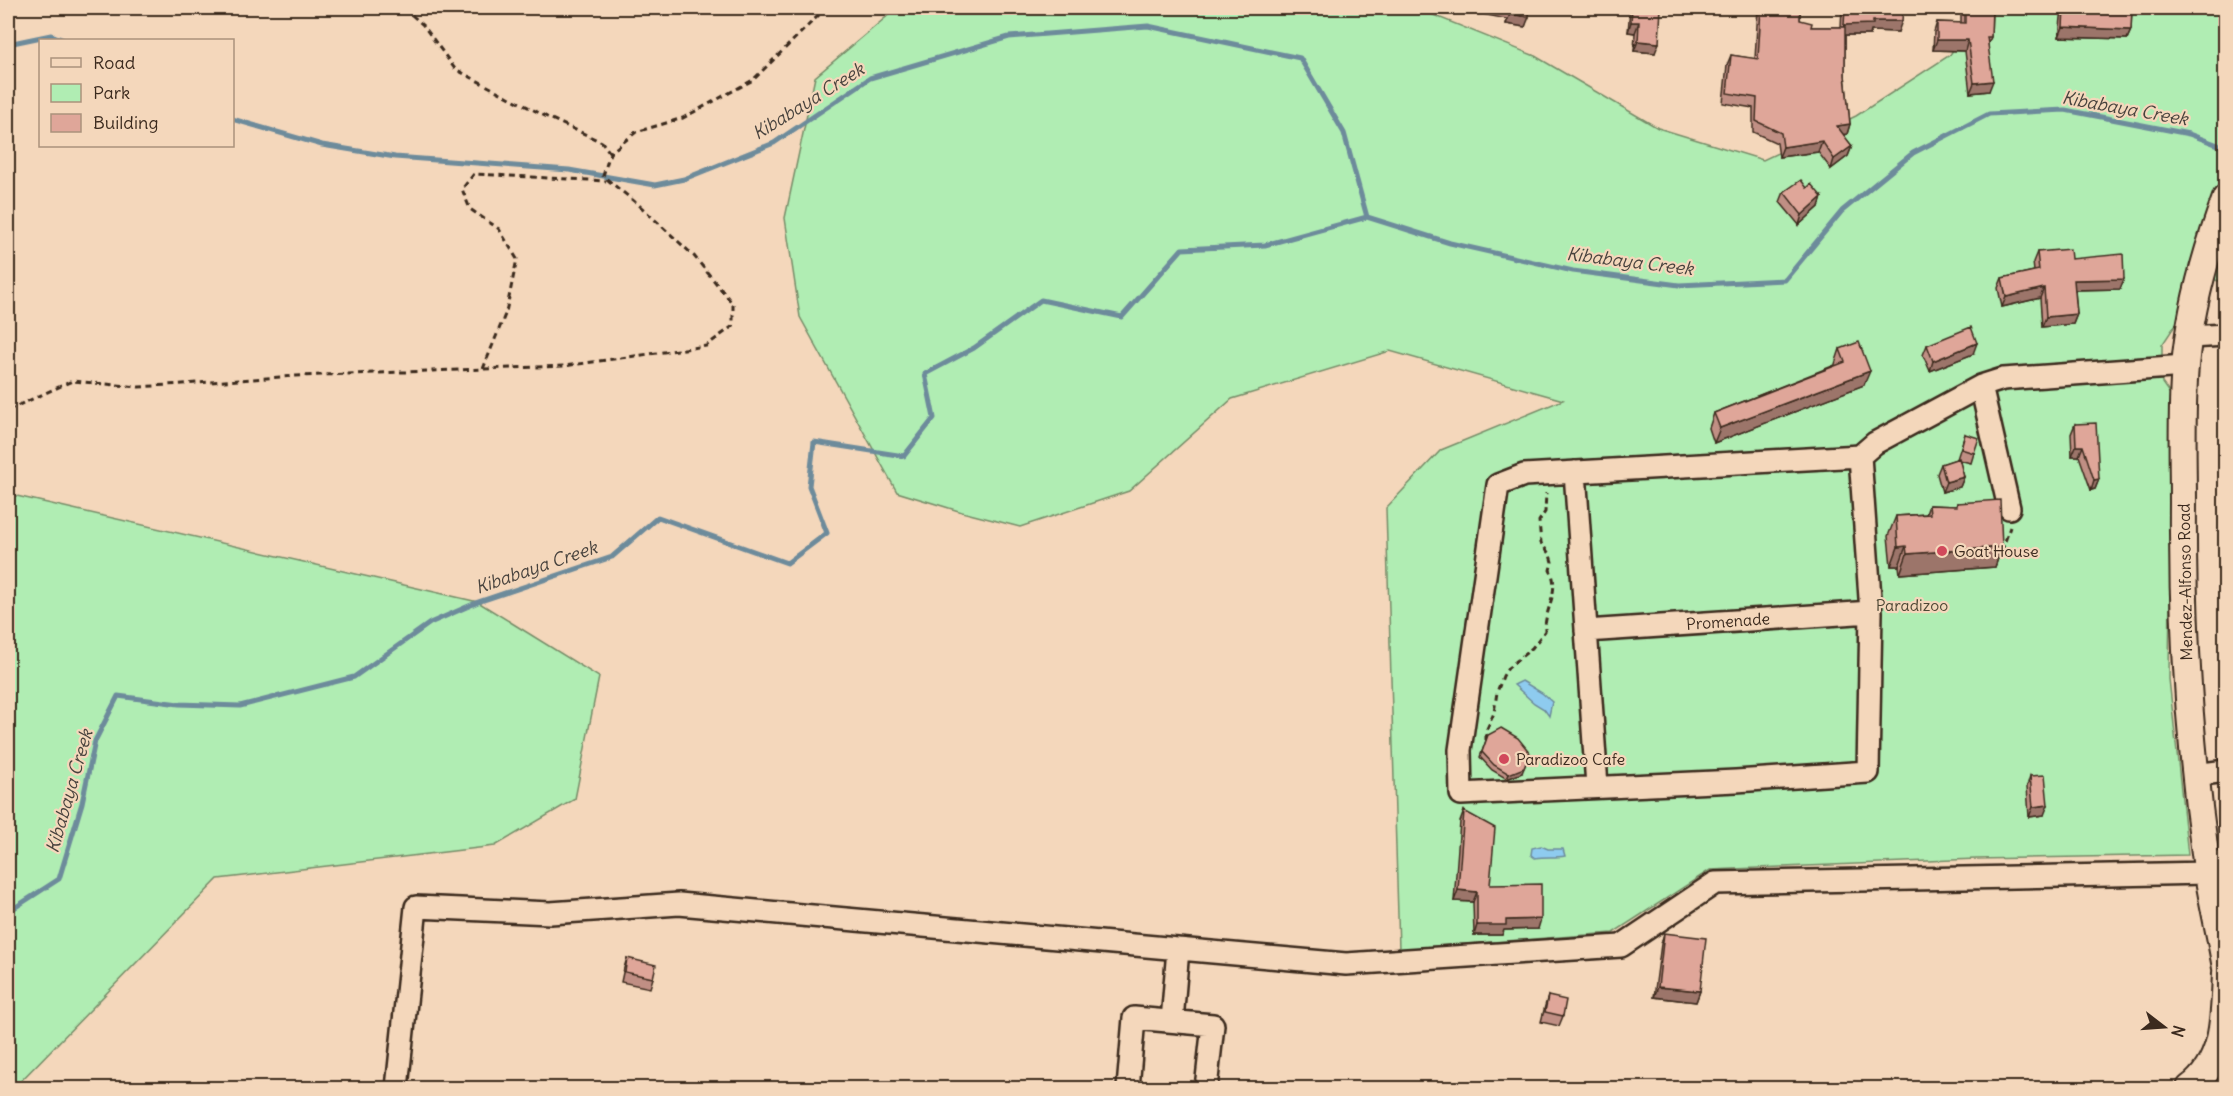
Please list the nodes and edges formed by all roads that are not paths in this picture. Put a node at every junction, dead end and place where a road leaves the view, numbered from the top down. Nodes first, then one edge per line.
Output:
1 (2226, 198) edge
2 (2226, 335) edge
3 (2189, 337) junction
4 (2185, 366) junction
5 (1981, 386) junction
6 (1860, 456) junction
7 (1575, 472) junction
8 (2009, 508) road end
9 (1871, 612) junction
10 (1586, 631) junction
11 (2226, 771) edge
12 (2195, 775) junction
13 (1597, 786) junction
14 (2213, 866) edge
15 (1178, 949) junction
16 (2226, 968) edge
17 (2226, 973) edge
18 (1172, 1021) junction
19 (2226, 1071) edge
20 (2194, 1085) edge
21 (397, 1089) edge
22 (1128, 1089) edge
23 (1206, 1089) edge

1 - 3 main road, Mendez-Alfonso Road
2 - 3 street
3 - 4 main road, Mendez-Alfonso Road
4 - 5 street
4 - 12 main road, Mendez-Alfonso Road
5 - 6 street
5 - 8 street
6 - 7 street
6 - 9 street
7 - 10 street
7 - 13 street
9 - 10 street, Promenade
9 - 13 street
10 - 13 street
11 - 12 street
12 - 14 main road, Mendez-Alfonso Road
14 - 15 street
14 - 16 main road, Mendez-Alfonso Road
15 - 18 street
15 - 21 street
17 - 20 main road
18 - 22 street
18 - 23 street
19 - 20 street

